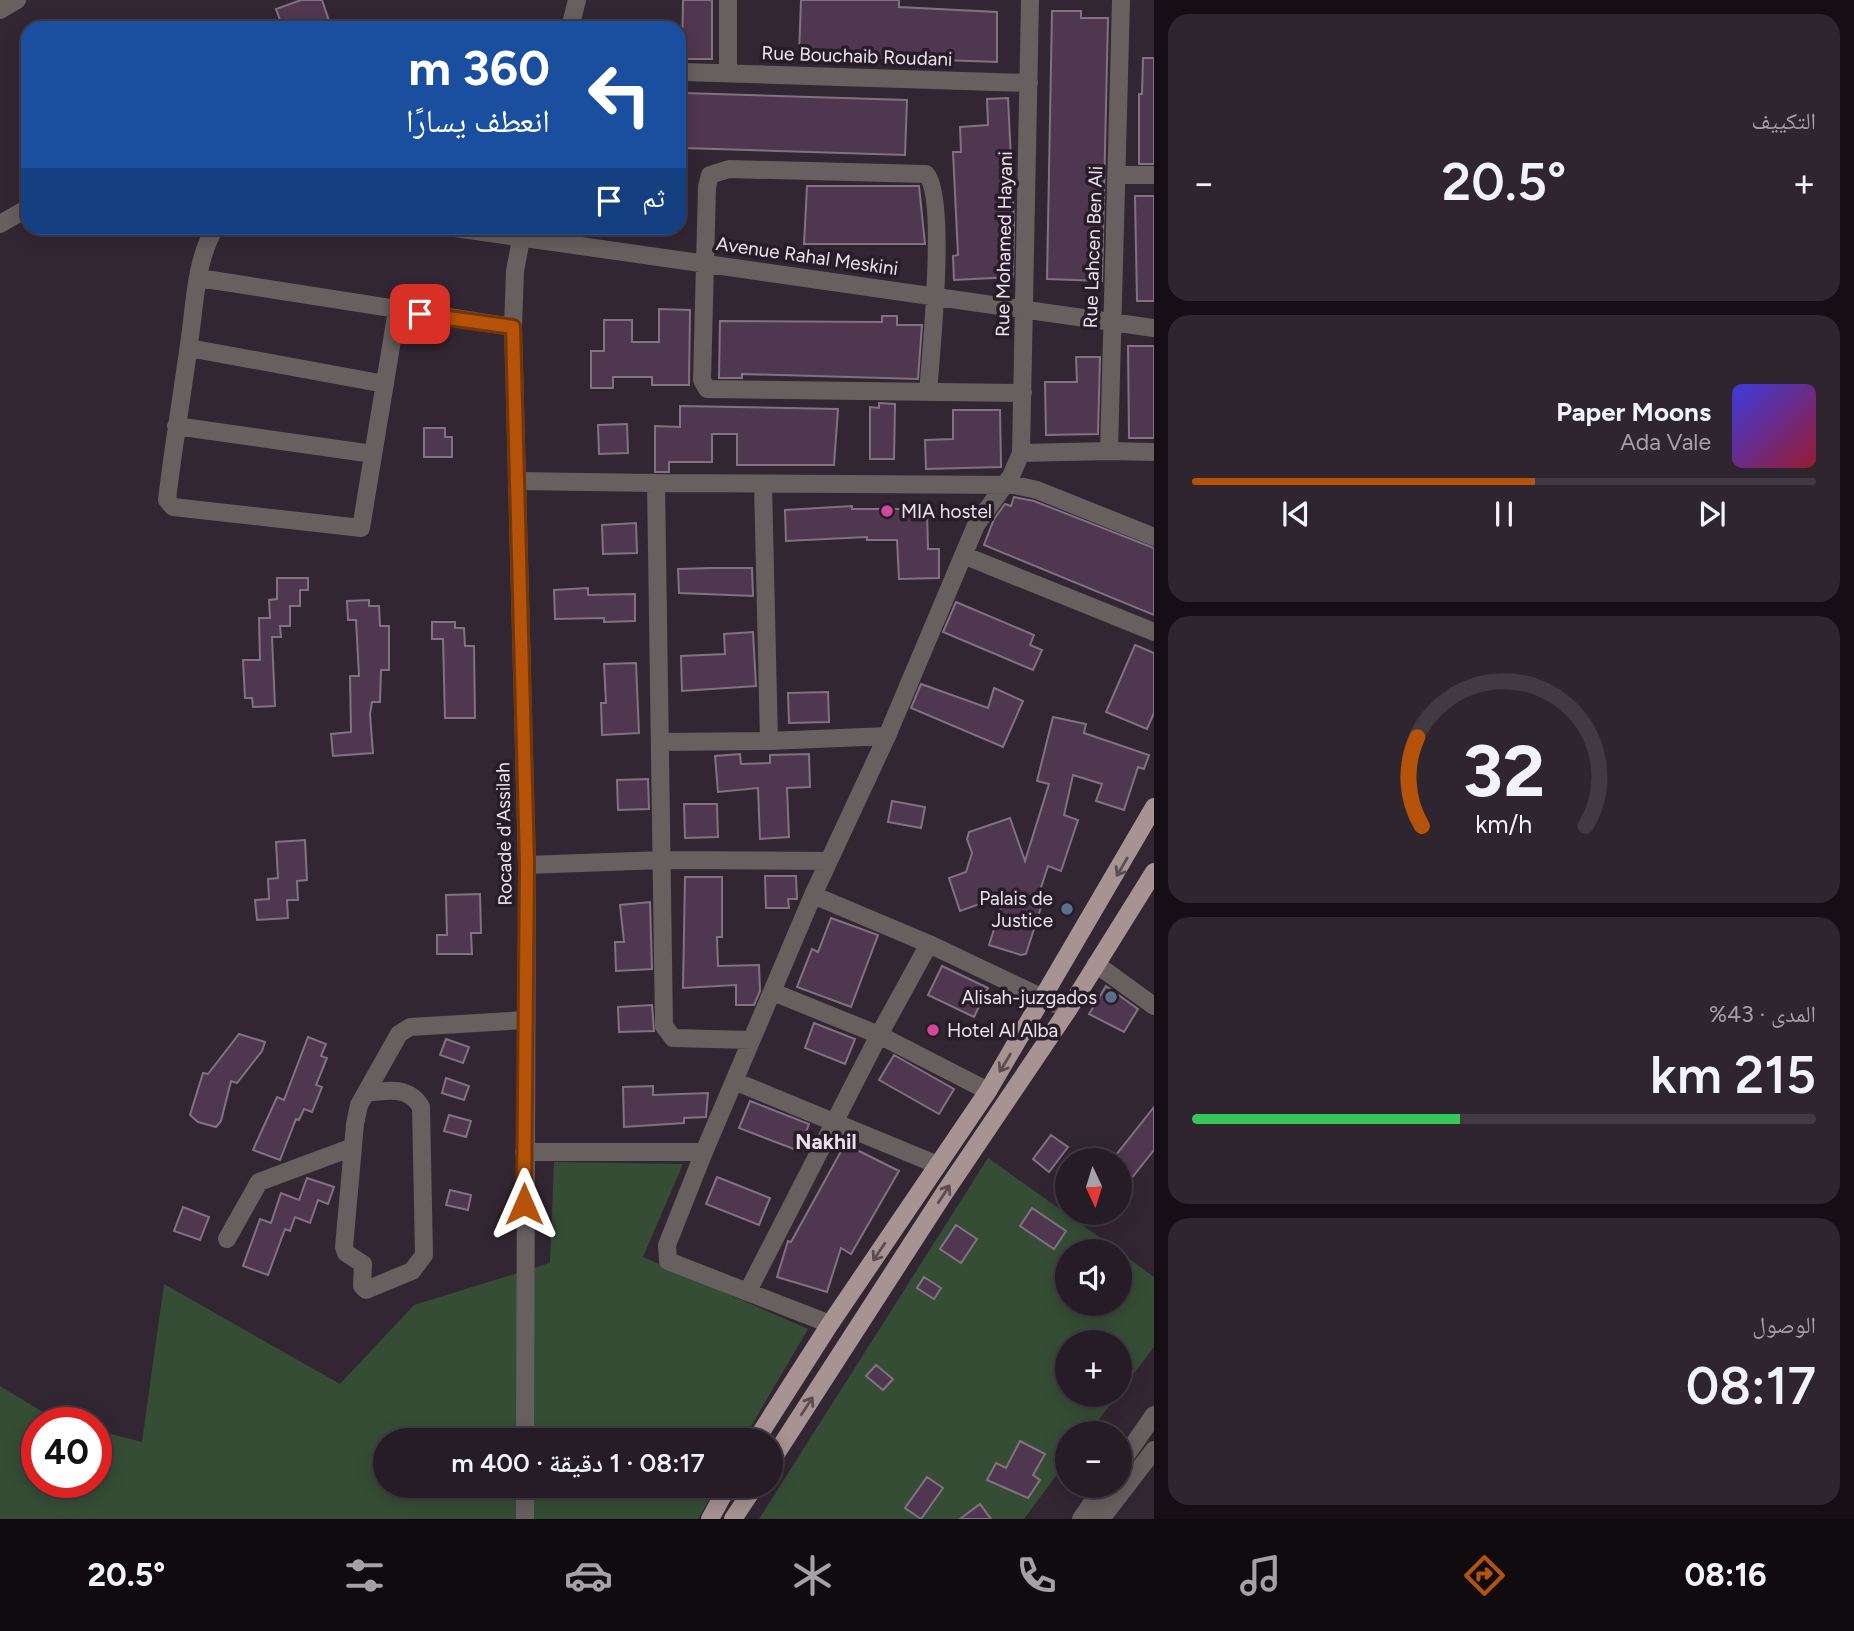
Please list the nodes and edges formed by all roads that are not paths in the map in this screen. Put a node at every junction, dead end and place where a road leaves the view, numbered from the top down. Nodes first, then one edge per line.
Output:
1 (17, 0) edge
2 (577, 0) edge
3 (728, 0) edge
4 (1030, 0) edge
5 (1121, 0) edge
6 (0, 10) edge
7 (572, 21) edge
8 (686, 72) edge
9 (728, 73) junction
10 (1029, 83) junction
11 (1117, 174) junction
12 (1154, 175) edge
13 (21, 212) edge
14 (0, 224) edge
15 (210, 235) edge
16 (521, 235) edge
17 (539, 235) edge
18 (704, 263) junction
19 (199, 278) junction
20 (935, 294) junction
21 (1023, 307) junction
22 (397, 310) junction
23 (1112, 320) junction
24 (513, 327) junction
25 (1154, 328) edge
26 (189, 348) junction
27 (384, 384) junction
28 (928, 392) junction
29 (1023, 393) junction
30 (176, 425) junction
31 (1109, 450) junction
32 (1154, 452) edge
33 (1021, 453) junction
34 (373, 454) junction
35 (517, 481) junction
36 (656, 482) junction
37 (764, 484) junction
38 (1006, 485) junction
39 (1154, 537) edge
40 (963, 555) junction
41 (1154, 632) edge
42 (887, 736) junction
43 (769, 741) junction
44 (661, 742) junction
45 (1154, 807) edge
46 (663, 860) junction
47 (830, 861) junction
48 (527, 864) junction
49 (1154, 872) edge
50 (813, 895) junction
51 (929, 944) junction
52 (1096, 964) junction
53 (772, 992) junction
54 (1045, 997) junction
55 (1154, 1006) edge
56 (1068, 1010) junction
57 (525, 1020) junction
58 (879, 1035) junction
59 (751, 1040) junction
60 (734, 1081) junction
61 (988, 1091) junction
62 (366, 1093) junction
63 (832, 1122) junction
64 (353, 1147) junction
65 (524, 1152) junction
66 (704, 1152) junction
67 (938, 1165) junction
68 (227, 1238) dead end
69 (748, 1291) junction
70 (830, 1324) junction
71 (1154, 1415) edge
72 (524, 1428) edge
73 (764, 1428) edge
74 (783, 1443) edge
75 (1132, 1447) edge
76 (1154, 1450) edge
77 (525, 1498) edge
78 (721, 1498) edge
79 (747, 1498) edge
80 (1096, 1498) edge
81 (525, 1519) edge
82 (710, 1519) edge
83 (733, 1519) edge
84 (1081, 1519) edge
85 (1101, 1519) edge

1 - 6 street
2 - 7 street
3 - 9 street
4 - 10 street, Rue Mohamed Hayani
5 - 11 street, Rue Lahcen Ben Ali
8 - 9 street, Rue Bouchaib Roudani
9 - 10 street, Rue Bouchaib Roudani
10 - 21 street, Rue Mohamed Hayani
11 - 12 street
11 - 23 street, Rue Lahcen Ben Ali
13 - 14 street
15 - 19 street
16 - 24 street, Rocade d'Assilah
17 - 18 street, Avenue Rahal Meskini
18 - 20 street, Avenue Rahal Meskini
18 - 20 street
18 - 28 street
19 - 22 street
19 - 26 street
20 - 21 street, Avenue Rahal Meskini
20 - 28 street
21 - 23 street, Avenue Rahal Meskini
21 - 29 street, Rue Mohamed Hayani
22 - 24 street
22 - 27 street
23 - 25 street, Avenue Rahal Meskini
23 - 31 street, Rue Lahcen Ben Ali
24 - 35 street, Rocade d'Assilah
26 - 27 street
26 - 30 street
27 - 34 street
28 - 29 street
29 - 33 street, Rue Mohamed Hayani
30 - 34 street
30 - 34 street
31 - 32 street
31 - 33 street
33 - 38 street, Rue Mohamed Hayani
35 - 36 street
35 - 48 street, Rocade d'Assilah
36 - 37 street
36 - 44 street
37 - 38 street
37 - 43 street
38 - 39 street
38 - 40 street, Rue Mohamed Hayani
40 - 41 street
40 - 42 street, Rue Mohamed Hayani
42 - 43 street
42 - 47 street, Rue Mohamed Hayani
43 - 44 street
44 - 46 street
45 -> 54 main road
46 - 47 street
46 - 48 street
46 - 59 street
47 - 50 street, Rue Mohamed Hayani
48 - 57 street, Rocade d'Assilah
49 - 52 main road
50 - 51 street
50 - 53 street, Rue Mohamed Hayani
51 - 54 street
51 - 58 street
52 - 55 street
52 - 56 main road
53 - 58 street
53 - 59 street, Rue Mohamed Hayani
54 - 56 street
54 -> 61 main road
74 -> 56 main road
57 - 62 street
57 - 65 street, Rocade d'Assilah
58 - 61 street
58 - 63 street
59 - 60 street, Rue Mohamed Hayani
60 - 63 street
60 - 66 street, Rue Mohamed Hayani
61 - 67 main road
62 - 64 street
62 - 64 street
63 - 67 street
63 - 69 street
64 - 68 street
65 - 66 street
65 - 72 street, Rocade d'Assilah
66 - 69 street, Rue Mohamed Hayani
67 -> 70 main road
69 - 70 street
70 - 73 main road
71 - 75 street
76 - 85 street
77 - 81 street
78 - 82 main road
79 - 83 main road
80 - 84 street

